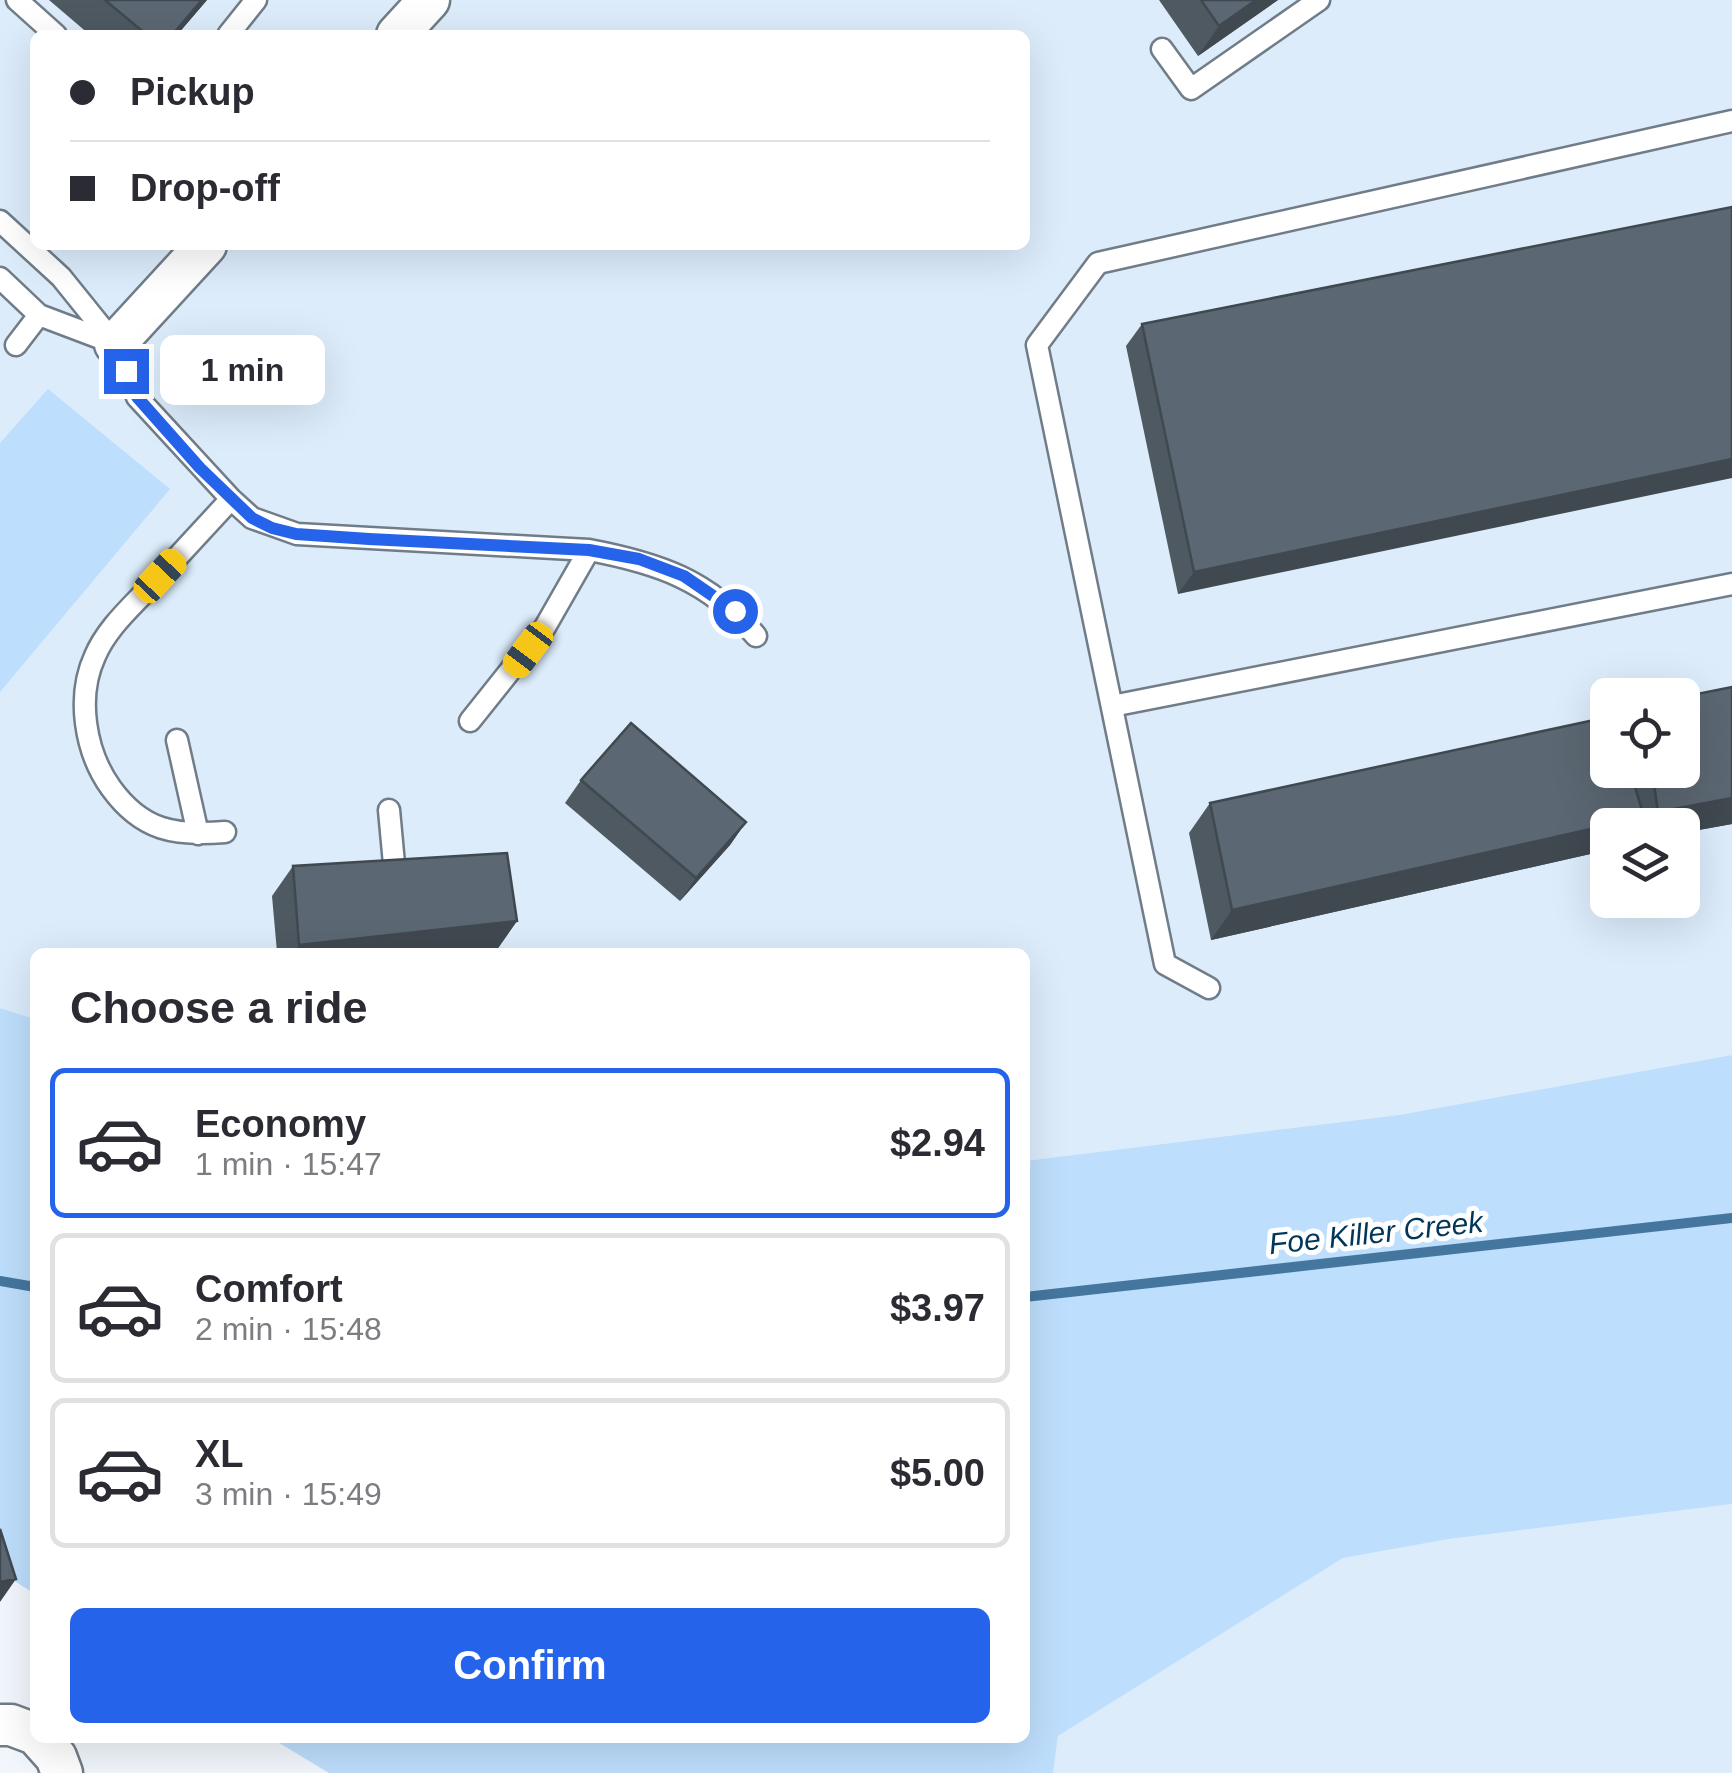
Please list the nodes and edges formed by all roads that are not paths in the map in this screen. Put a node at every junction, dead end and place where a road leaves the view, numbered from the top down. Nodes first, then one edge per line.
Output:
1 (17, 0) edge
2 (256, 0) edge
3 (429, 0) edge
4 (1319, 0) edge
5 (50, 30) edge
6 (232, 30) edge
7 (402, 30) edge
8 (1162, 48) dead end
9 (1732, 120) edge
10 (0, 222) edge
11 (30, 249) edge
12 (31, 250) edge
13 (201, 250) edge
14 (0, 278) edge
15 (39, 315) junction
16 (16, 344) dead end
17 (115, 344) junction
18 (230, 499) junction
19 (589, 550) junction
20 (1732, 584) edge
21 (756, 636) dead end
22 (1112, 706) junction
23 (470, 721) dead end
24 (177, 740) dead end
25 (390, 810) dead end
26 (225, 832) dead end
27 (198, 834) junction
28 (394, 864) edge
29 (1209, 988) dead end
30 (0, 1726) edge
31 (30, 1733) edge
32 (43, 1743) edge
33 (62, 1773) edge

1 - 5 lane
2 - 6 lane
3 - 7 street
4 - 8 lane
9 - 22 lane
10 - 11 lane
12 - 17 lane
13 - 17 street
14 - 15 lane
15 - 16 lane
15 - 17 lane
17 - 18 lane
18 - 19 lane
18 - 27 lane
19 - 21 lane
19 - 23 lane
20 - 22 lane
22 - 29 lane
24 - 27 lane
25 - 28 lane
26 - 27 lane
30 - 31 street
32 - 33 street

